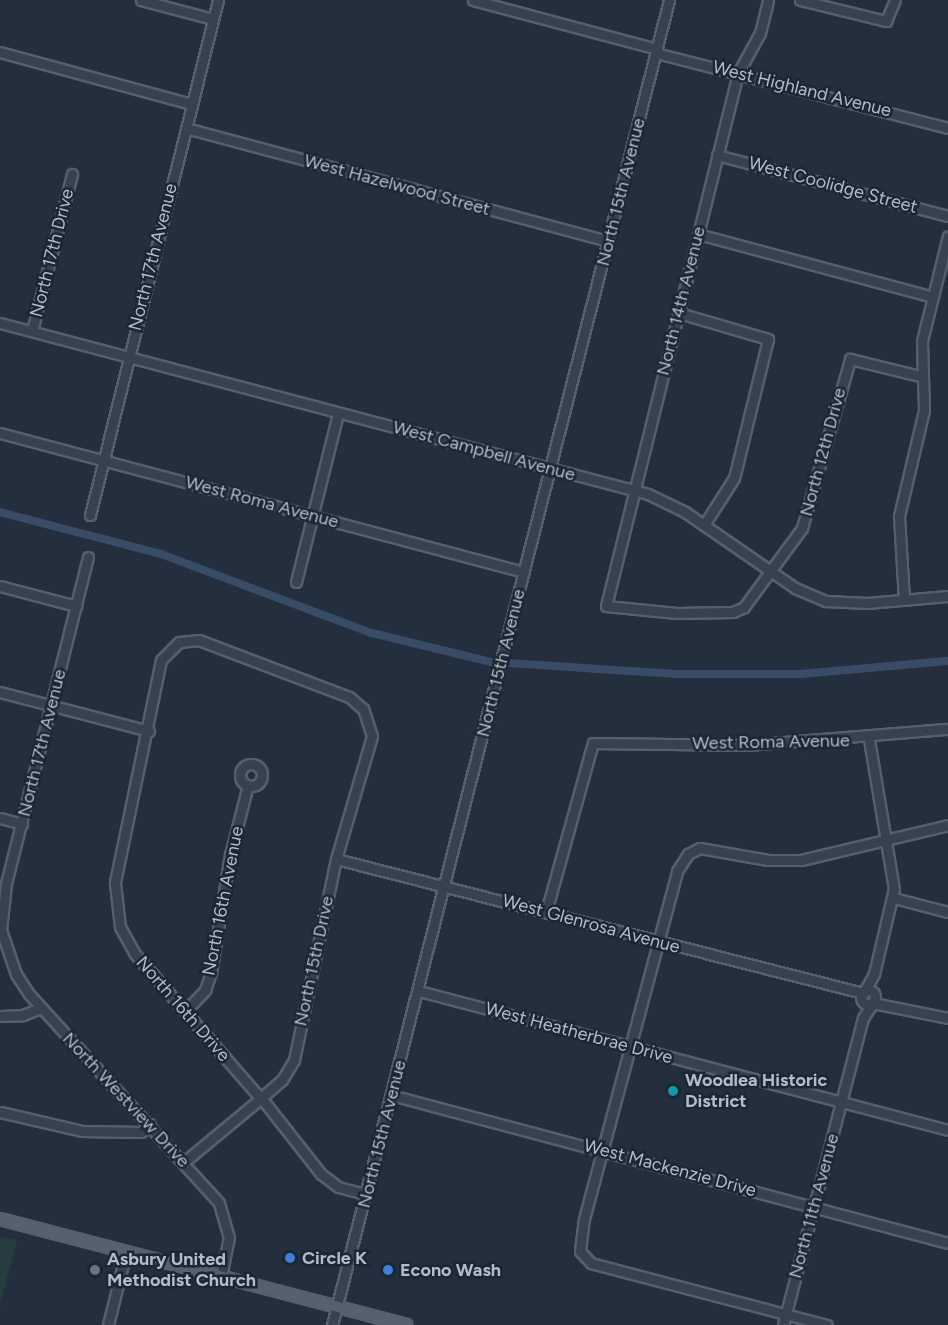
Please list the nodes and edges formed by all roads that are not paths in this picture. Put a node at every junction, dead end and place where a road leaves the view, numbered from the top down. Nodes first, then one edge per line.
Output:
1 (141, 0) edge
2 (218, 0) edge
3 (473, 0) edge
4 (669, 0) edge
5 (768, 0) edge
6 (800, 0) edge
7 (895, 0) edge
8 (504, 4) edge
9 (213, 19) junction
10 (657, 51) junction
11 (0, 52) edge
12 (738, 73) junction
13 (192, 104) junction
14 (186, 128) junction
15 (948, 128) edge
16 (717, 154) junction
17 (72, 174) dead end
18 (948, 216) edge
19 (698, 234) junction
20 (948, 236) edge
21 (608, 241) junction
22 (933, 297) junction
23 (679, 313) junction
24 (0, 323) edge
25 (32, 332) junction
26 (128, 357) junction
27 (920, 376) junction
28 (338, 413) junction
29 (0, 433) edge
30 (103, 460) junction
31 (550, 468) junction
32 (633, 489) junction
33 (90, 515) dead end
34 (313, 515) junction
35 (704, 525) junction
36 (88, 557) dead end
37 (524, 572) junction
38 (771, 572) junction
39 (296, 582) dead end
40 (0, 586) edge
41 (948, 596) edge
42 (904, 600) junction
43 (76, 606) junction
44 (603, 608) joint
45 (187, 640) joint
46 (0, 692) edge
47 (52, 706) junction
48 (948, 729) edge
49 (149, 731) junction
50 (869, 739) junction
51 (248, 786) dead end
52 (0, 819) edge
53 (22, 824) junction
54 (948, 825) edge
55 (886, 841) junction
56 (336, 859) junction
57 (444, 886) junction
58 (894, 898) junction
59 (546, 912) junction
60 (948, 912) edge
61 (0, 929) edge
62 (658, 941) junction
63 (418, 991) junction
64 (868, 997) junction
65 (40, 1008) junction
66 (186, 1010) junction
67 (0, 1016) edge
68 (948, 1018) edge
69 (630, 1046) junction
70 (392, 1095) junction
71 (261, 1098) junction
72 (841, 1102) junction
73 (0, 1112) edge
74 (150, 1124) junction
75 (948, 1130) edge
76 (602, 1150) junction
77 (184, 1162) junction
78 (366, 1194) junction
79 (815, 1207) junction
80 (0, 1219) edge
81 (948, 1243) edge
82 (126, 1252) junction
83 (221, 1277) junction
84 (337, 1307) junction
85 (786, 1314) junction
86 (108, 1325) edge
87 (332, 1325) edge
88 (406, 1325) edge
89 (783, 1325) edge
90 (827, 1325) edge

1 - 9 street
2 - 9 street, North 17th Avenue
3 - 8 street, West Highland Avenue
4 - 10 street, North 15th Avenue
5 - 12 street, North 14th Avenue
6 - 7 street
8 - 10 street, West Highland Avenue
9 - 13 street, North 17th Avenue
10 - 12 street, West Highland Avenue
10 - 21 street, North 15th Avenue
11 - 13 street
12 - 15 street, West Highland Avenue
12 - 16 street, North 14th Avenue
13 - 14 street, North 17th Avenue
14 - 21 street, West Hazelwood Street
14 - 26 street, North 17th Avenue
16 - 18 street, West Coolidge Street
16 - 19 street, North 14th Avenue
17 - 25 street, North 17th Drive
19 - 22 street
19 - 23 street, North 14th Avenue
20 - 22 street
21 - 31 street, North 15th Avenue
22 - 27 street
23 - 32 street, North 14th Avenue
23 - 35 street
24 - 25 street, West Campbell Avenue
25 - 26 street, West Campbell Avenue
26 - 28 street, West Campbell Avenue
26 - 30 street, North 17th Avenue
27 - 38 street, North 12th Drive
27 - 42 street
28 - 31 street, West Campbell Avenue
28 - 34 street
29 - 30 street, West Roma Avenue
30 - 33 street, North 17th Avenue
30 - 34 street, West Roma Avenue
31 - 32 street, West Campbell Avenue
31 - 37 street, North 15th Avenue
32 - 35 street, West Campbell Avenue
32 - 44 street, North 14th Avenue
34 - 37 street, West Roma Avenue
34 - 39 street
35 - 38 street, West Campbell Avenue
36 - 43 street, North 17th Avenue
37 - 57 street, North 15th Avenue
38 - 42 street, West Campbell Avenue
38 - 44 street, North 12th Drive
40 - 43 street
41 - 42 street, West Campbell Avenue
43 - 47 street, North 17th Avenue
45 - 49 street, North 16th Drive
45 - 56 street, North 15th Drive
46 - 47 street
47 - 49 street
47 - 53 street, North 17th Avenue
48 - 50 street, West Roma Avenue
49 - 66 street, North 16th Drive
50 - 55 street
50 - 59 street, West Roma Avenue
51 - 66 street, North 16th Avenue
52 - 53 street
53 - 61 street, North 17th Avenue
54 - 55 street
55 - 58 street
55 - 62 street
56 - 57 street, West Glenrosa Avenue
56 - 71 street, North 15th Drive
57 - 59 street, West Glenrosa Avenue
57 - 63 street, North 15th Avenue
58 - 60 street
58 - 64 street
59 - 62 street, West Glenrosa Avenue
61 - 65 street, North Westview Drive
62 - 64 street, West Glenrosa Avenue
62 - 69 street
63 - 69 street, West Heatherbrae Drive
63 - 70 street, North 15th Avenue
64 - 68 street, West Glenrosa Avenue
64 - 72 street, North 11th Avenue
65 - 67 street
65 - 74 street, North Westview Drive
66 - 71 street, North 16th Drive
69 - 72 street, West Heatherbrae Drive
69 - 76 street
70 - 76 street, West Mackenzie Drive
70 - 78 street, North 15th Avenue
71 - 77 street, North 15th Drive
71 - 78 street, North 16th Drive
72 - 75 street, West Heatherbrae Drive
72 - 79 street, North 11th Avenue
73 - 74 street
74 - 77 street, North Westview Drive
76 - 79 street, West Mackenzie Drive
76 - 85 street
77 - 83 street, North Westview Drive
78 - 84 street, North 15th Avenue
79 - 81 street, West Mackenzie Drive
79 - 85 street, North 11th Avenue
80 - 82 main road
82 - 83 main road
82 - 86 street
83 - 84 main road
84 - 87 street, North 15th Avenue
84 - 88 main road
85 - 89 street, North 11th Avenue
85 - 90 street

